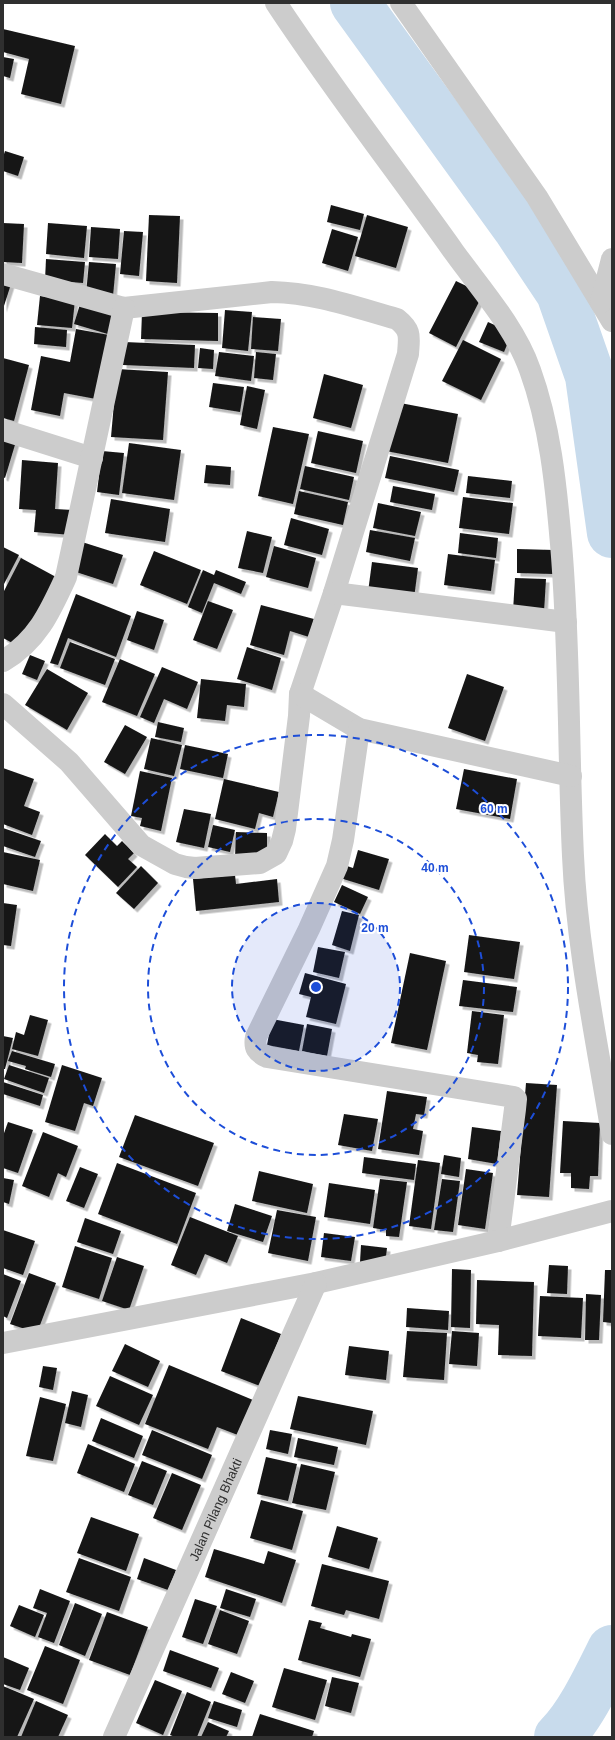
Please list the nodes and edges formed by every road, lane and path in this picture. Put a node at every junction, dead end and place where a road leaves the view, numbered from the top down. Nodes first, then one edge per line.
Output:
1 (276, 3) edge
2 (401, 3) edge
3 (612, 259) edge
4 (3, 274) edge
5 (602, 302) junction
6 (124, 308) junction
7 (612, 321) edge
8 (3, 430) edge
9 (92, 458) junction
10 (334, 593) junction
11 (566, 622) junction
12 (3, 661) edge
13 (300, 694) junction
14 (3, 704) edge
15 (359, 729) junction
16 (571, 776) junction
17 (612, 1134) edge
18 (612, 1211) edge
19 (498, 1241) junction
20 (316, 1283) junction
21 (3, 1343) edge
22 (114, 1737) edge

1 - 11 street
2 - 5 street
3 - 5 street
4 - 6 street
5 - 7 street
6 - 9 street
6 - 10 street
8 - 9 street
9 - 12 street
10 - 11 street
10 - 13 street
11 - 16 street
13 - 14 street
13 - 15 street
15 - 16 street
15 - 19 street
16 - 17 street
18 - 19 street
19 - 20 street
20 - 21 street
20 - 22 street, Jalan Pilang Bhakti

